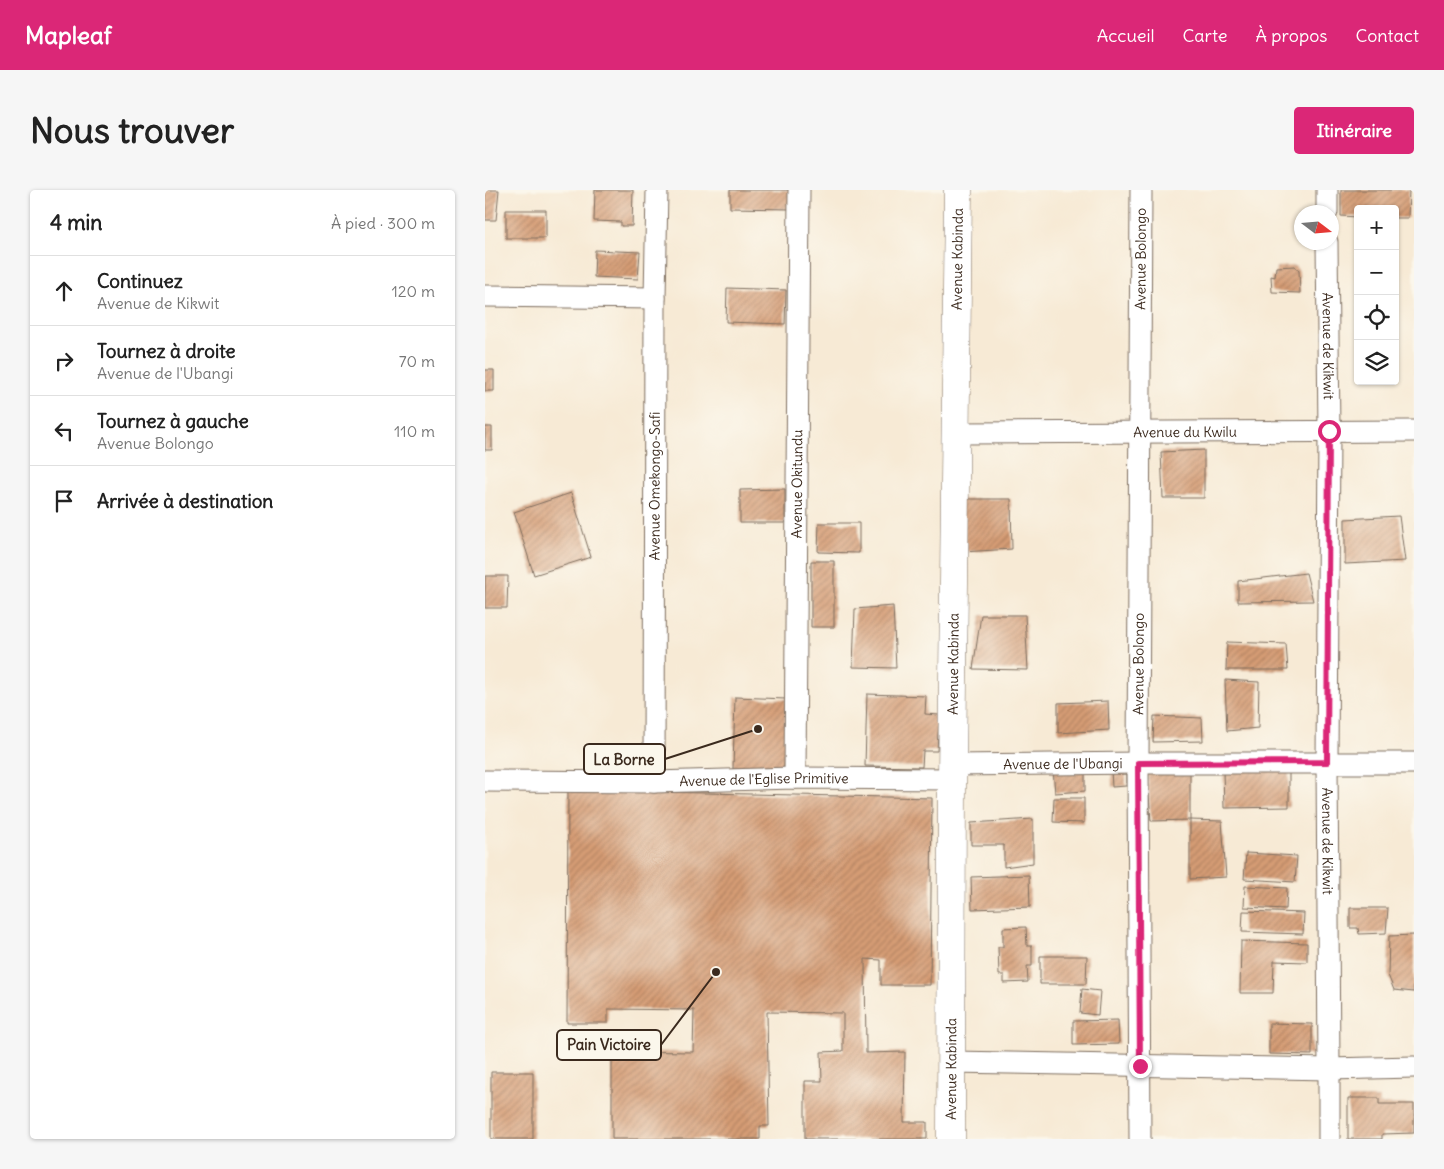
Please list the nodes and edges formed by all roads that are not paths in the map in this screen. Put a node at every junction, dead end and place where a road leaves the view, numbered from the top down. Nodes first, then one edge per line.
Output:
1 (657, 190) edge
2 (799, 190) edge
3 (958, 190) edge
4 (1141, 190) edge
5 (1327, 190) edge
6 (1327, 205) edge
7 (1327, 250) edge
8 (485, 296) edge
9 (655, 298) junction
10 (1329, 431) junction
11 (1414, 431) edge
12 (956, 432) junction
13 (1139, 433) junction
14 (1327, 762) junction
15 (1138, 763) junction
16 (1414, 763) edge
17 (953, 772) junction
18 (795, 778) junction
19 (485, 781) edge
20 (654, 782) junction
21 (952, 1062) junction
22 (1140, 1066) junction
23 (1414, 1067) edge
24 (1329, 1070) junction
25 (951, 1139) edge
26 (1140, 1139) edge
27 (1329, 1139) edge

1 - 9 street, Avenue Omekongo-Safi
2 - 18 street, Avenue Okitundu
3 - 12 street, Avenue Kabinda
4 - 13 street, Avenue Bolongo
5 - 6 street
7 - 10 street, Avenue de Kikwit
8 - 9 street
9 - 20 street, Avenue Omekongo-Safi
10 - 11 street, Avenue du Kwilu
10 - 13 street, Avenue du Kwilu
10 - 14 street, Avenue de Kikwit
12 - 13 street, Avenue du Kwilu
12 - 17 street, Avenue Kabinda
13 - 15 street, Avenue Bolongo
14 - 15 street, Avenue de l'Ubangi
14 - 16 street, Avenue de l'Ubangi
14 - 24 street, Avenue de Kikwit
15 - 17 street, Avenue de l'Ubangi
15 - 22 street, Avenue Bolongo
17 - 18 street, Avenue de l'Eglise Primitive
17 - 21 street, Avenue Kabinda
18 - 20 street, Avenue de l'Eglise Primitive
19 - 20 street, Avenue de l'Eglise Primitive
21 - 22 street
21 - 25 street, Avenue Kabinda
22 - 24 street
22 - 26 street, Avenue Bolongo
23 - 24 street
24 - 27 street, Avenue de Kikwit

